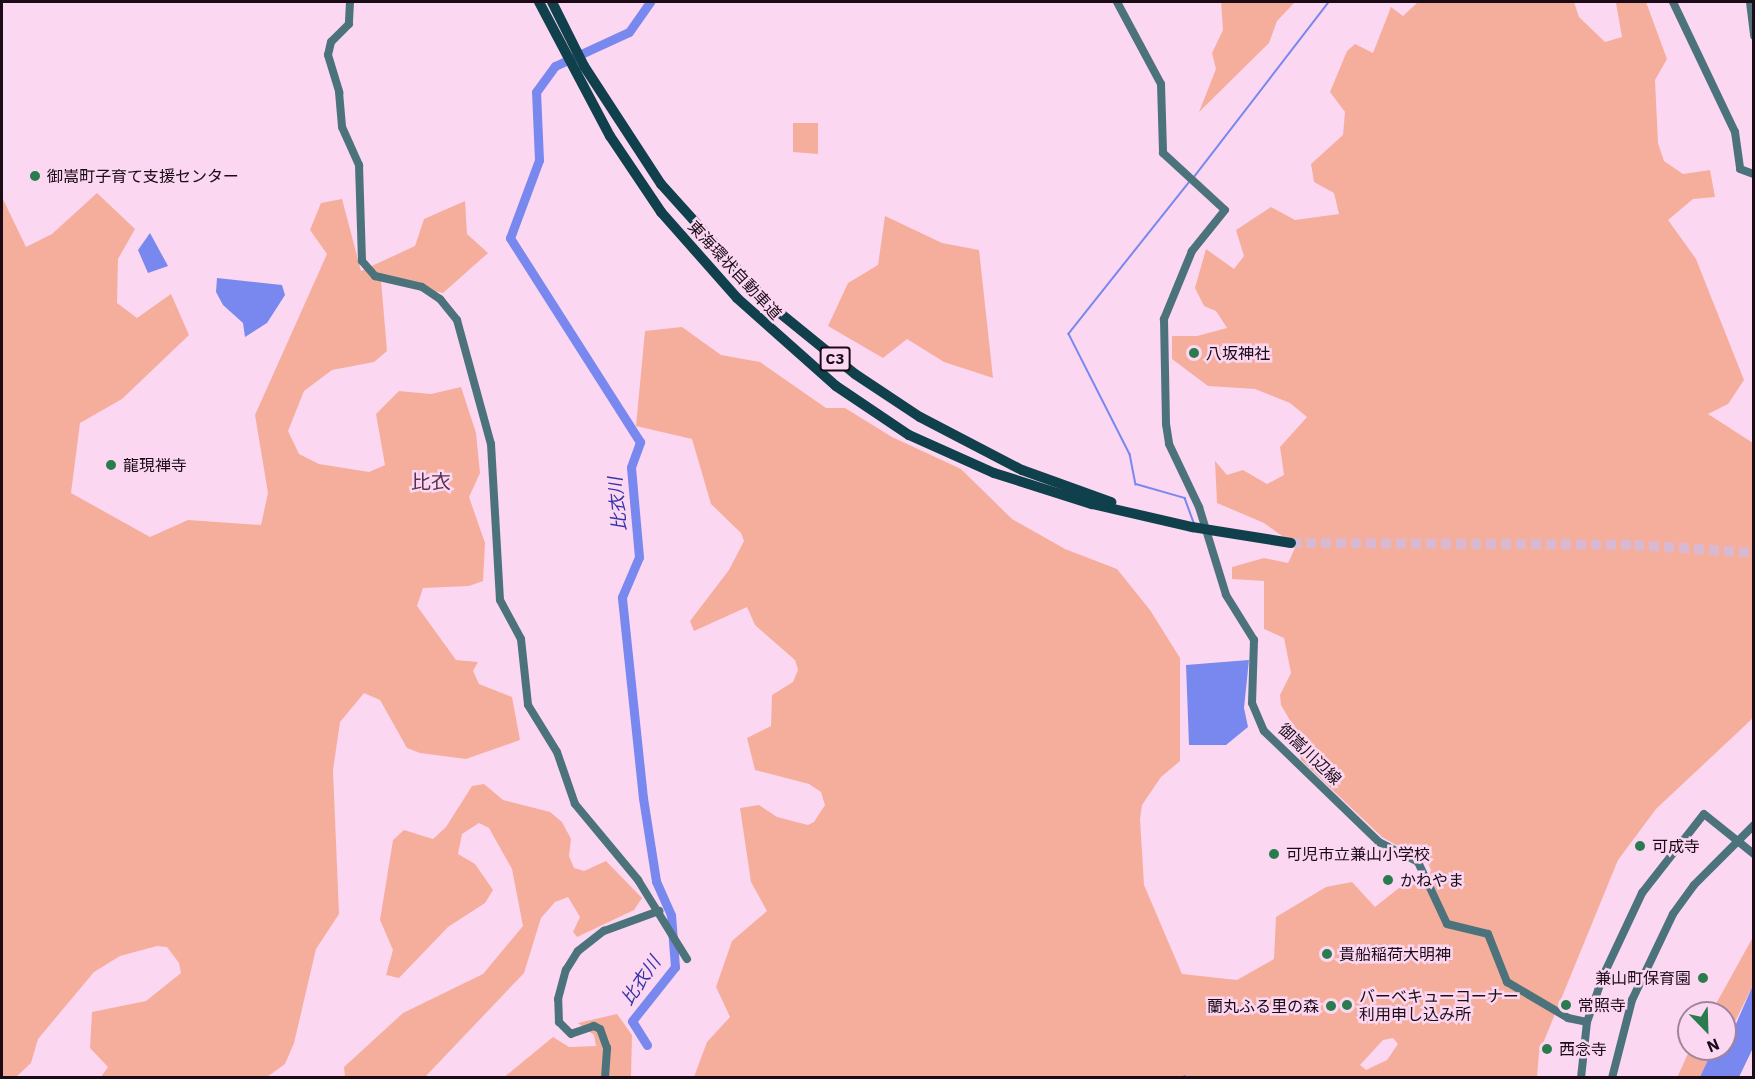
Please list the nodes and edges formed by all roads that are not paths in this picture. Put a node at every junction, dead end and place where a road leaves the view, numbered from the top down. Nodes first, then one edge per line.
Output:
1 (350, 2) edge
2 (539, 2) edge
3 (552, 2) edge
4 (1117, 2) edge
5 (1673, 2) edge
6 (1750, 2) edge
7 (1754, 36) edge
8 (1754, 174) edge
9 (1168, 521) junction
10 (1291, 543) tunnel mouth
11 (1754, 825) edge
12 (1736, 840) junction
13 (1754, 854) edge
14 (659, 911) junction
15 (687, 959) dead end
16 (1587, 1022) junction
17 (605, 1077) edge
18 (1581, 1077) edge
19 (1612, 1077) edge

1 - 14 main road
2 - 9 highway, 東海環状自動車道 / C3
3 - 9 highway, 東海環状自動車道 / C3
4 - 16 main road, 御嵩川辺線
5 - 8 main road
6 - 7 main road
9 - 10 highway, 東海環状自動車道 / C3, bridge
11 - 12 main road
12 - 13 main road
12 - 16 main road
12 - 19 main road
14 - 15 main road
14 - 17 main road
16 - 18 main road

